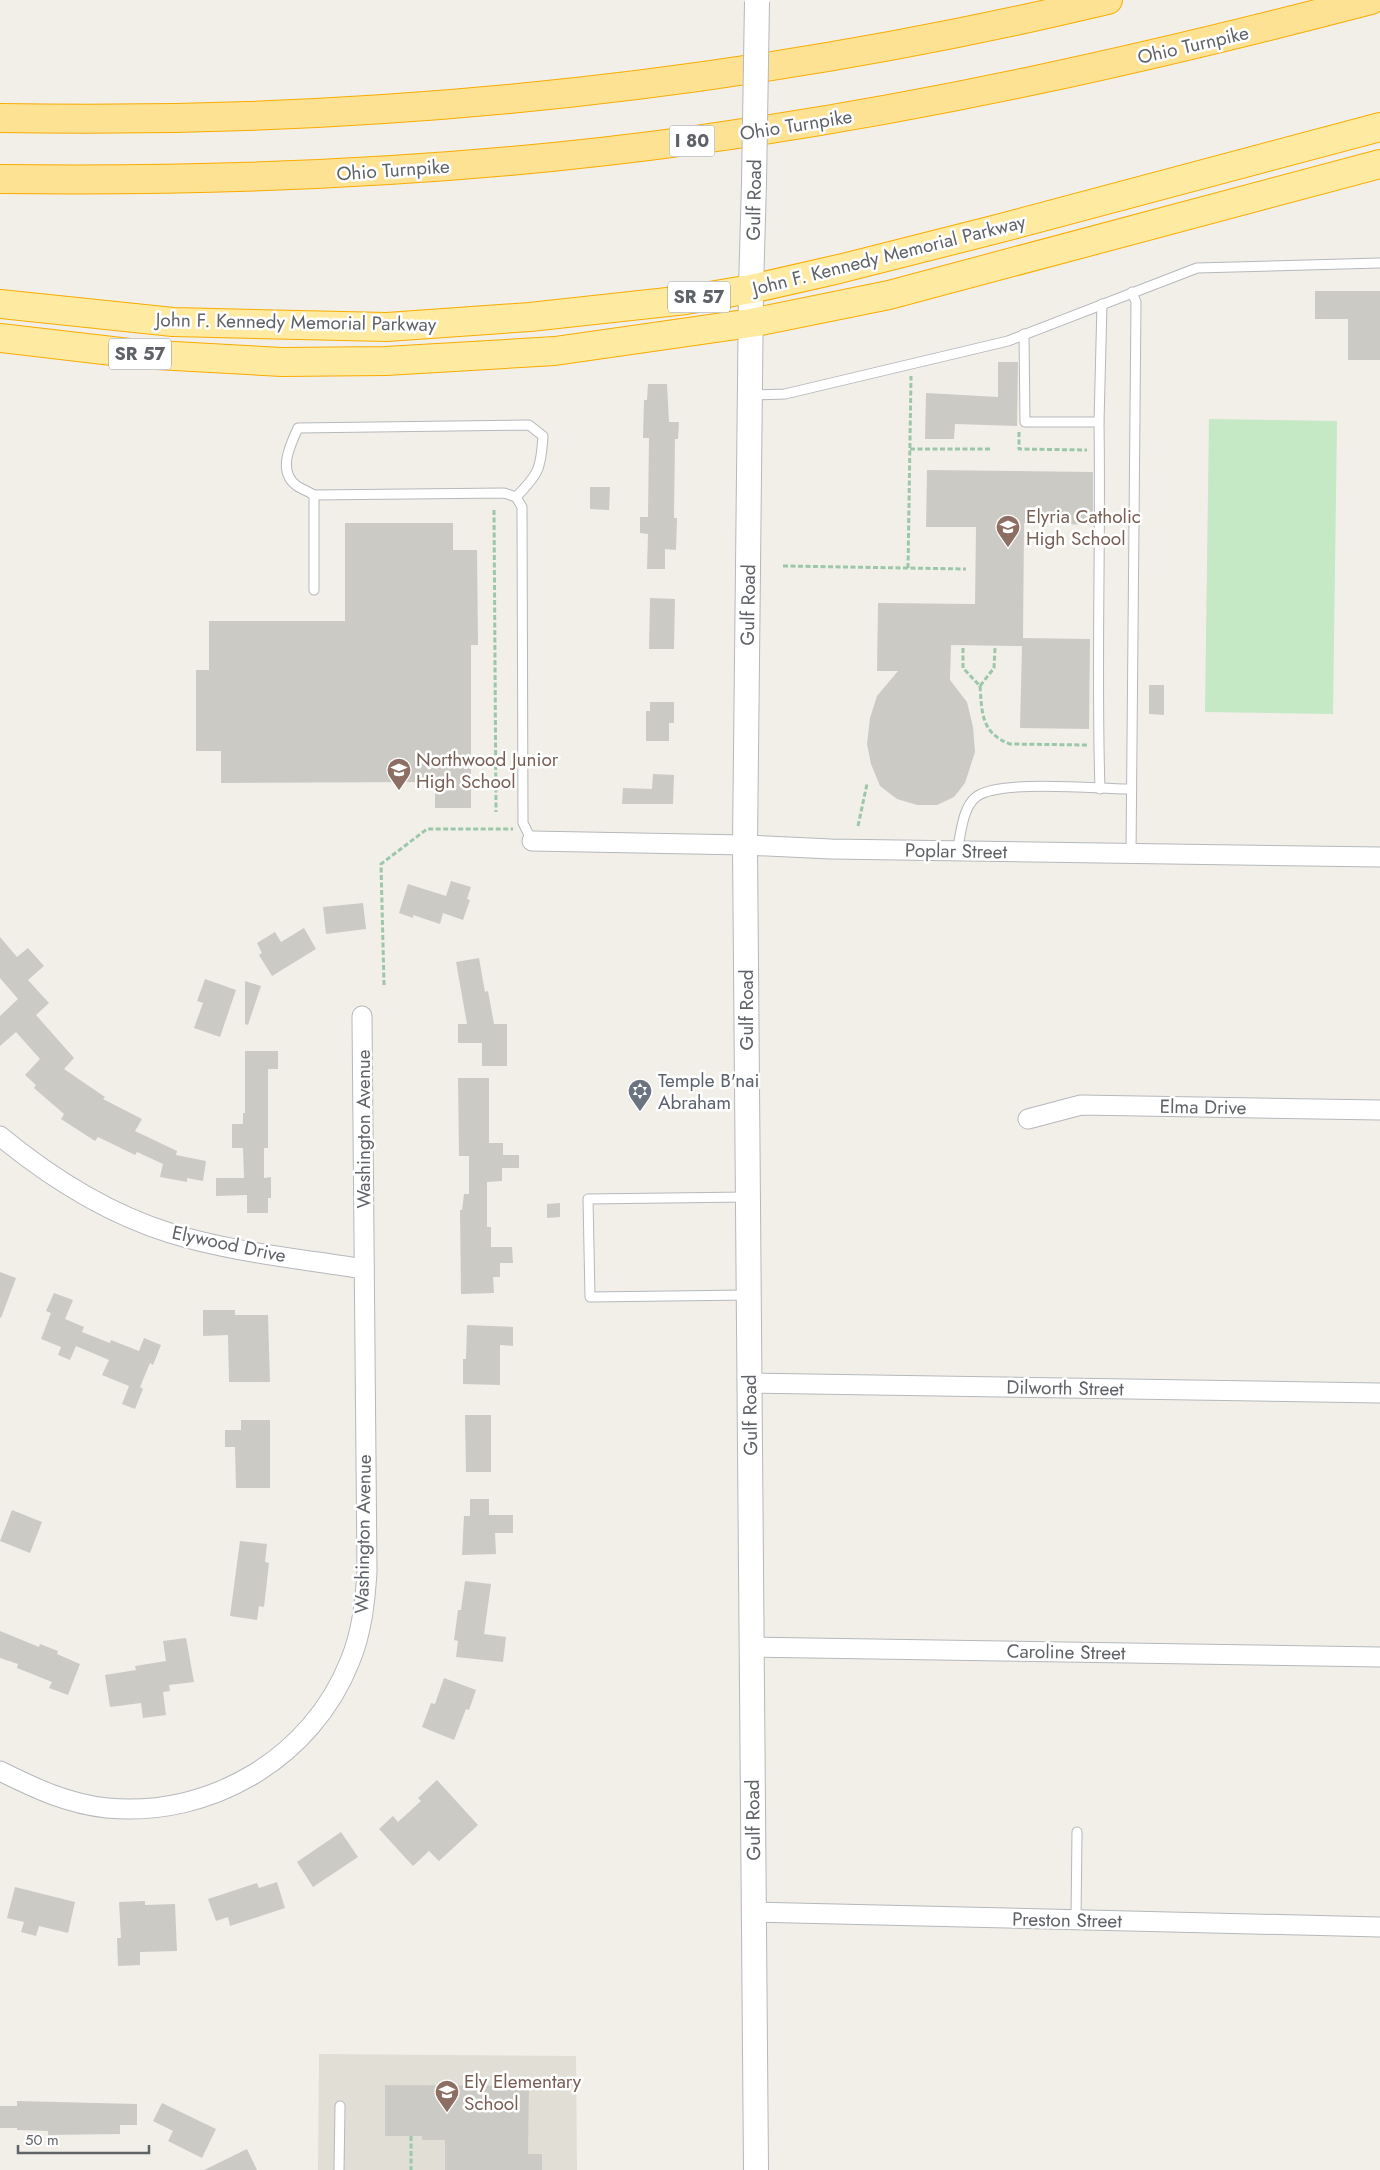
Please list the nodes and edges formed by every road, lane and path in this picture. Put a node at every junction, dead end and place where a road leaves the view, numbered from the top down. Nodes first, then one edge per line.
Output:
1 (1108, 0) edge
2 (1371, 0) edge
3 (757, 1) edge
4 (0, 118) edge
5 (1380, 127) edge
6 (1380, 164) edge
7 (0, 179) edge
8 (1380, 263) edge
9 (751, 289) junction
10 (1132, 292) junction
11 (0, 304) edge
12 (1102, 304) junction
13 (751, 323) junction
14 (1024, 334) junction
15 (0, 338) edge
16 (911, 374) dead end
17 (750, 395) junction
18 (1100, 422) junction
19 (1020, 425) dead end
20 (910, 449) junction
21 (990, 449) dead end
22 (1095, 450) dead end
23 (314, 495) junction
24 (516, 497) junction
25 (494, 510) dead end
26 (783, 566) dead end
27 (908, 568) junction
28 (966, 569) dead end
29 (314, 590) dead end
30 (963, 648) dead end
31 (995, 648) dead end
32 (980, 686) junction
33 (1091, 753) dead end
34 (867, 784) dead end
35 (1100, 789) junction
36 (1132, 789) junction
37 (496, 812) dead end
38 (858, 826) dead end
39 (528, 835) junction
40 (745, 845) junction
41 (957, 851) junction
42 (1131, 853) junction
43 (1380, 857) edge
44 (384, 985) dead end
45 (362, 1016) dead end
46 (1380, 1110) edge
47 (1028, 1120) dead end
48 (0, 1136) edge
49 (748, 1197) junction
50 (364, 1269) junction
51 (748, 1295) junction
52 (749, 1383) junction
53 (1380, 1393) edge
54 (752, 1647) junction
55 (1380, 1657) edge
56 (0, 1771) edge
57 (1078, 1832) dead end
58 (754, 1912) junction
59 (1076, 1920) junction
60 (1380, 1927) edge
61 (340, 2106) dead end
62 (411, 2136) dead end
63 (339, 2170) edge
64 (411, 2170) edge
65 (756, 2170) edge

1 - 4 highway
2 - 7 highway, Ohio Turnpike / I 80
3 - 9 street, Gulf Road, bridge
5 - 9 highway, John F. Kennedy Memorial Parkway / SR 57
6 - 13 highway, John F. Kennedy Memorial Parkway / SR 57
8 - 10 lane
9 - 11 highway, John F. Kennedy Memorial Parkway / SR 57
9 - 13 street, Gulf Road
10 - 12 lane
10 - 36 lane
12 - 14 lane
12 - 18 lane
13 - 15 highway, John F. Kennedy Memorial Parkway / SR 57
13 - 17 street, Gulf Road
14 - 17 lane
14 - 18 lane
16 - 20 path
17 - 40 street, Gulf Road
18 - 35 lane
19 - 22 path
20 - 21 path
20 - 27 path
23 - 24 lane
23 - 24 lane
23 - 29 lane
24 - 39 lane
25 - 37 path
26 - 27 path
27 - 28 path
30 - 32 path
31 - 32 path
32 - 33 path
34 - 38 path
35 - 36 lane
35 - 41 lane
36 - 42 lane
39 - 40 street, Poplar Street
39 - 44 path
40 - 41 street, Poplar Street
40 - 49 street, Gulf Road
41 - 42 street, Poplar Street
42 - 43 street, Poplar Street
45 - 50 street, Washington Avenue
46 - 47 street, Elma Drive
48 - 50 street, Elywood Drive
49 - 51 street, Gulf Road
49 - 51 lane
50 - 56 street, Washington Avenue
51 - 52 street, Gulf Road
52 - 53 street, Dilworth Street
52 - 54 street, Gulf Road
54 - 55 street, Caroline Street
54 - 58 street, Gulf Road
57 - 59 lane
58 - 59 street, Preston Street
58 - 65 street, Gulf Road
59 - 60 street, Preston Street
61 - 63 lane
62 - 64 path

